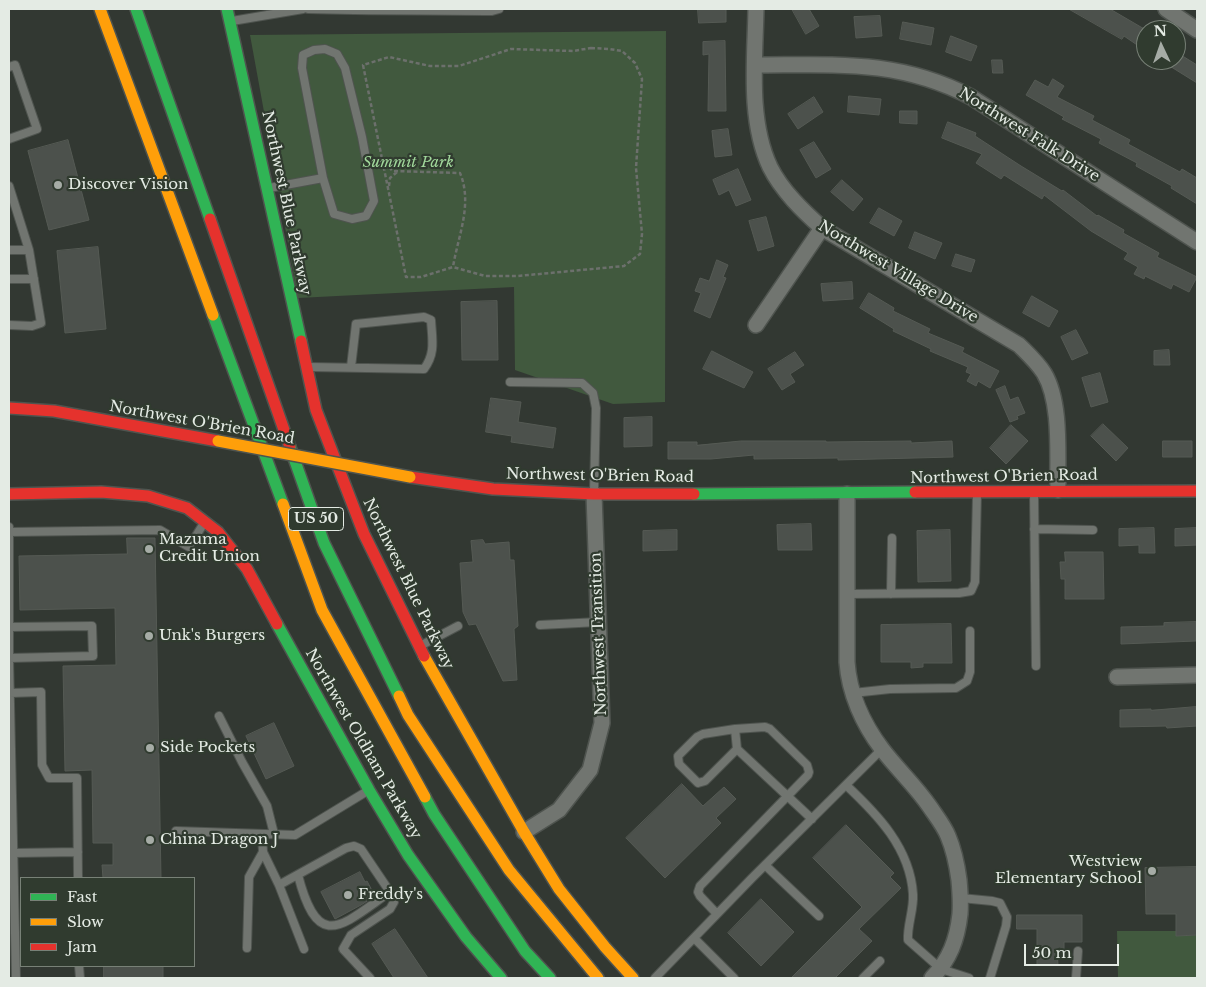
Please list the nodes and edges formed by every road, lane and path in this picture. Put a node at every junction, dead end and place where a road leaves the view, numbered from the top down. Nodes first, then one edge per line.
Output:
1 (100, 9) edge
2 (136, 9) edge
3 (227, 9) edge
4 (303, 9) edge
5 (308, 9) edge
6 (498, 9) edge
7 (756, 9) edge
8 (1166, 9) edge
9 (279, 10) edge
10 (230, 22) junction
11 (1197, 30) edge
12 (755, 65) junction
13 (9, 67) edge
14 (9, 139) edge
15 (383, 162) junction
16 (398, 171) junction
17 (323, 178) junction
18 (9, 186) edge
19 (267, 189) junction
20 (388, 189) junction
21 (822, 228) junction
22 (1197, 242) edge
23 (9, 250) edge
24 (29, 250) junction
25 (453, 267) junction
26 (9, 279) edge
27 (34, 279) junction
28 (9, 325) edge
29 (756, 325) dead end
30 (307, 367) junction
31 (351, 367) junction
32 (510, 382) dead end
33 (9, 408) edge
34 (1058, 490) junction
35 (1034, 491) junction
36 (1197, 491) edge
37 (977, 492) junction
38 (9, 494) edge
39 (594, 494) junction
40 (847, 494) junction
41 (205, 522) junction
42 (9, 526) edge
43 (1034, 529) junction
44 (1093, 530) dead end
45 (9, 532) edge
46 (892, 538) dead end
47 (846, 594) junction
48 (891, 594) junction
49 (598, 622) junction
50 (540, 625) dead end
51 (458, 626) dead end
52 (9, 627) edge
53 (970, 631) dead end
54 (418, 646) junction
55 (9, 658) edge
56 (1036, 666) dead end
57 (1197, 675) edge
58 (1117, 676) dead end
59 (10, 693) junction
60 (853, 693) junction
61 (219, 716) dead end
62 (735, 729) junction
63 (737, 749) junction
64 (882, 749) junction
65 (846, 785) junction
66 (369, 790) junction
67 (788, 797) junction
68 (812, 818) junction
69 (176, 831) dead end
70 (524, 832) junction
71 (262, 834) junction
72 (274, 834) junction
73 (78, 852) junction
74 (263, 852) junction
75 (14, 853) junction
76 (766, 865) junction
77 (298, 875) junction
78 (78, 877) edge
79 (279, 885) junction
80 (390, 892) junction
81 (961, 898) junction
82 (717, 914) junction
83 (819, 916) dead end
84 (694, 938) junction
85 (248, 948) dead end
86 (304, 949) dead end
87 (19, 951) edge
88 (1078, 951) dead end
89 (880, 961) dead end
90 (936, 973) edge
91 (16, 978) edge
92 (370, 978) edge
93 (501, 978) edge
94 (550, 978) edge
95 (598, 978) edge
96 (633, 978) edge
97 (655, 978) edge
98 (734, 978) edge
99 (863, 978) edge
100 (969, 978) edge
101 (990, 978) edge
102 (1076, 978) edge

1 - 94 main road, US 50
2 - 95 main road, US 50
3 - 10 main road, Northwest Blue Parkway
4 - 9 lane
5 - 6 lane
7 - 12 street, Northwest Village Drive
8 - 11 street
9 - 10 lane
10 - 19 main road, Northwest Blue Parkway
12 - 21 street, Northwest Village Drive
12 - 22 street, Northwest Falk Drive
13 - 14 lane
15 - 16 path
15 - 20 path
15 - 25 path
16 - 20 path
16 - 25 path
17 - 17 lane
17 - 19 lane
18 - 24 lane
19 - 30 main road, Northwest Blue Parkway
20 - 25 path
21 - 29 street
21 - 34 street, Northwest Village Drive
23 - 24 lane
24 - 27 lane
26 - 27 lane
27 - 28 lane
30 - 31 lane
30 - 54 main road, Northwest Blue Parkway
31 - 31 lane
32 - 39 lane
33 - 39 main road, Northwest O'Brien Road, bridge
34 - 35 main road, Northwest O'Brien Road
34 - 36 main road, Northwest O'Brien Road
35 - 37 main road, Northwest O'Brien Road
35 - 43 lane
37 - 40 main road, Northwest O'Brien Road
37 - 48 lane
38 - 41 main road
39 - 40 main road, Northwest O'Brien Road
39 - 49 street, Northwest Transition
40 - 47 street
41 - 45 lane
41 - 66 main road, Northwest Oldham Parkway
42 - 45 lane
43 - 44 lane
43 - 56 lane
45 - 52 lane
46 - 48 lane
47 - 48 lane
47 - 60 street
49 - 50 lane
49 - 70 street, Northwest Transition
51 - 54 lane
52 - 55 lane
52 - 55 lane
53 - 60 lane
54 - 70 main road, Northwest Blue Parkway
55 - 59 lane
57 - 58 street
59 - 73 lane
59 - 75 lane
60 - 64 street
61 - 72 lane
62 - 63 lane
62 - 63 lane
62 - 67 lane
63 - 67 lane
64 - 65 lane
64 - 81 street
65 - 68 lane
65 - 90 lane
66 - 72 lane
66 - 93 main road, Northwest Oldham Parkway
67 - 68 lane
67 - 82 lane
68 - 76 lane
69 - 71 lane
70 - 96 main road, Northwest Blue Parkway
71 - 72 lane
71 - 74 lane
73 - 75 lane
73 - 78 lane
74 - 79 lane
74 - 85 lane
75 - 87 lane
76 - 82 lane
76 - 83 lane
77 - 79 lane
77 - 80 lane
77 - 80 lane
79 - 86 lane
80 - 92 lane
81 - 90 street
81 - 101 lane
82 - 84 lane
84 - 97 lane
84 - 98 lane
87 - 91 lane
88 - 102 lane
89 - 99 lane
90 - 100 lane

